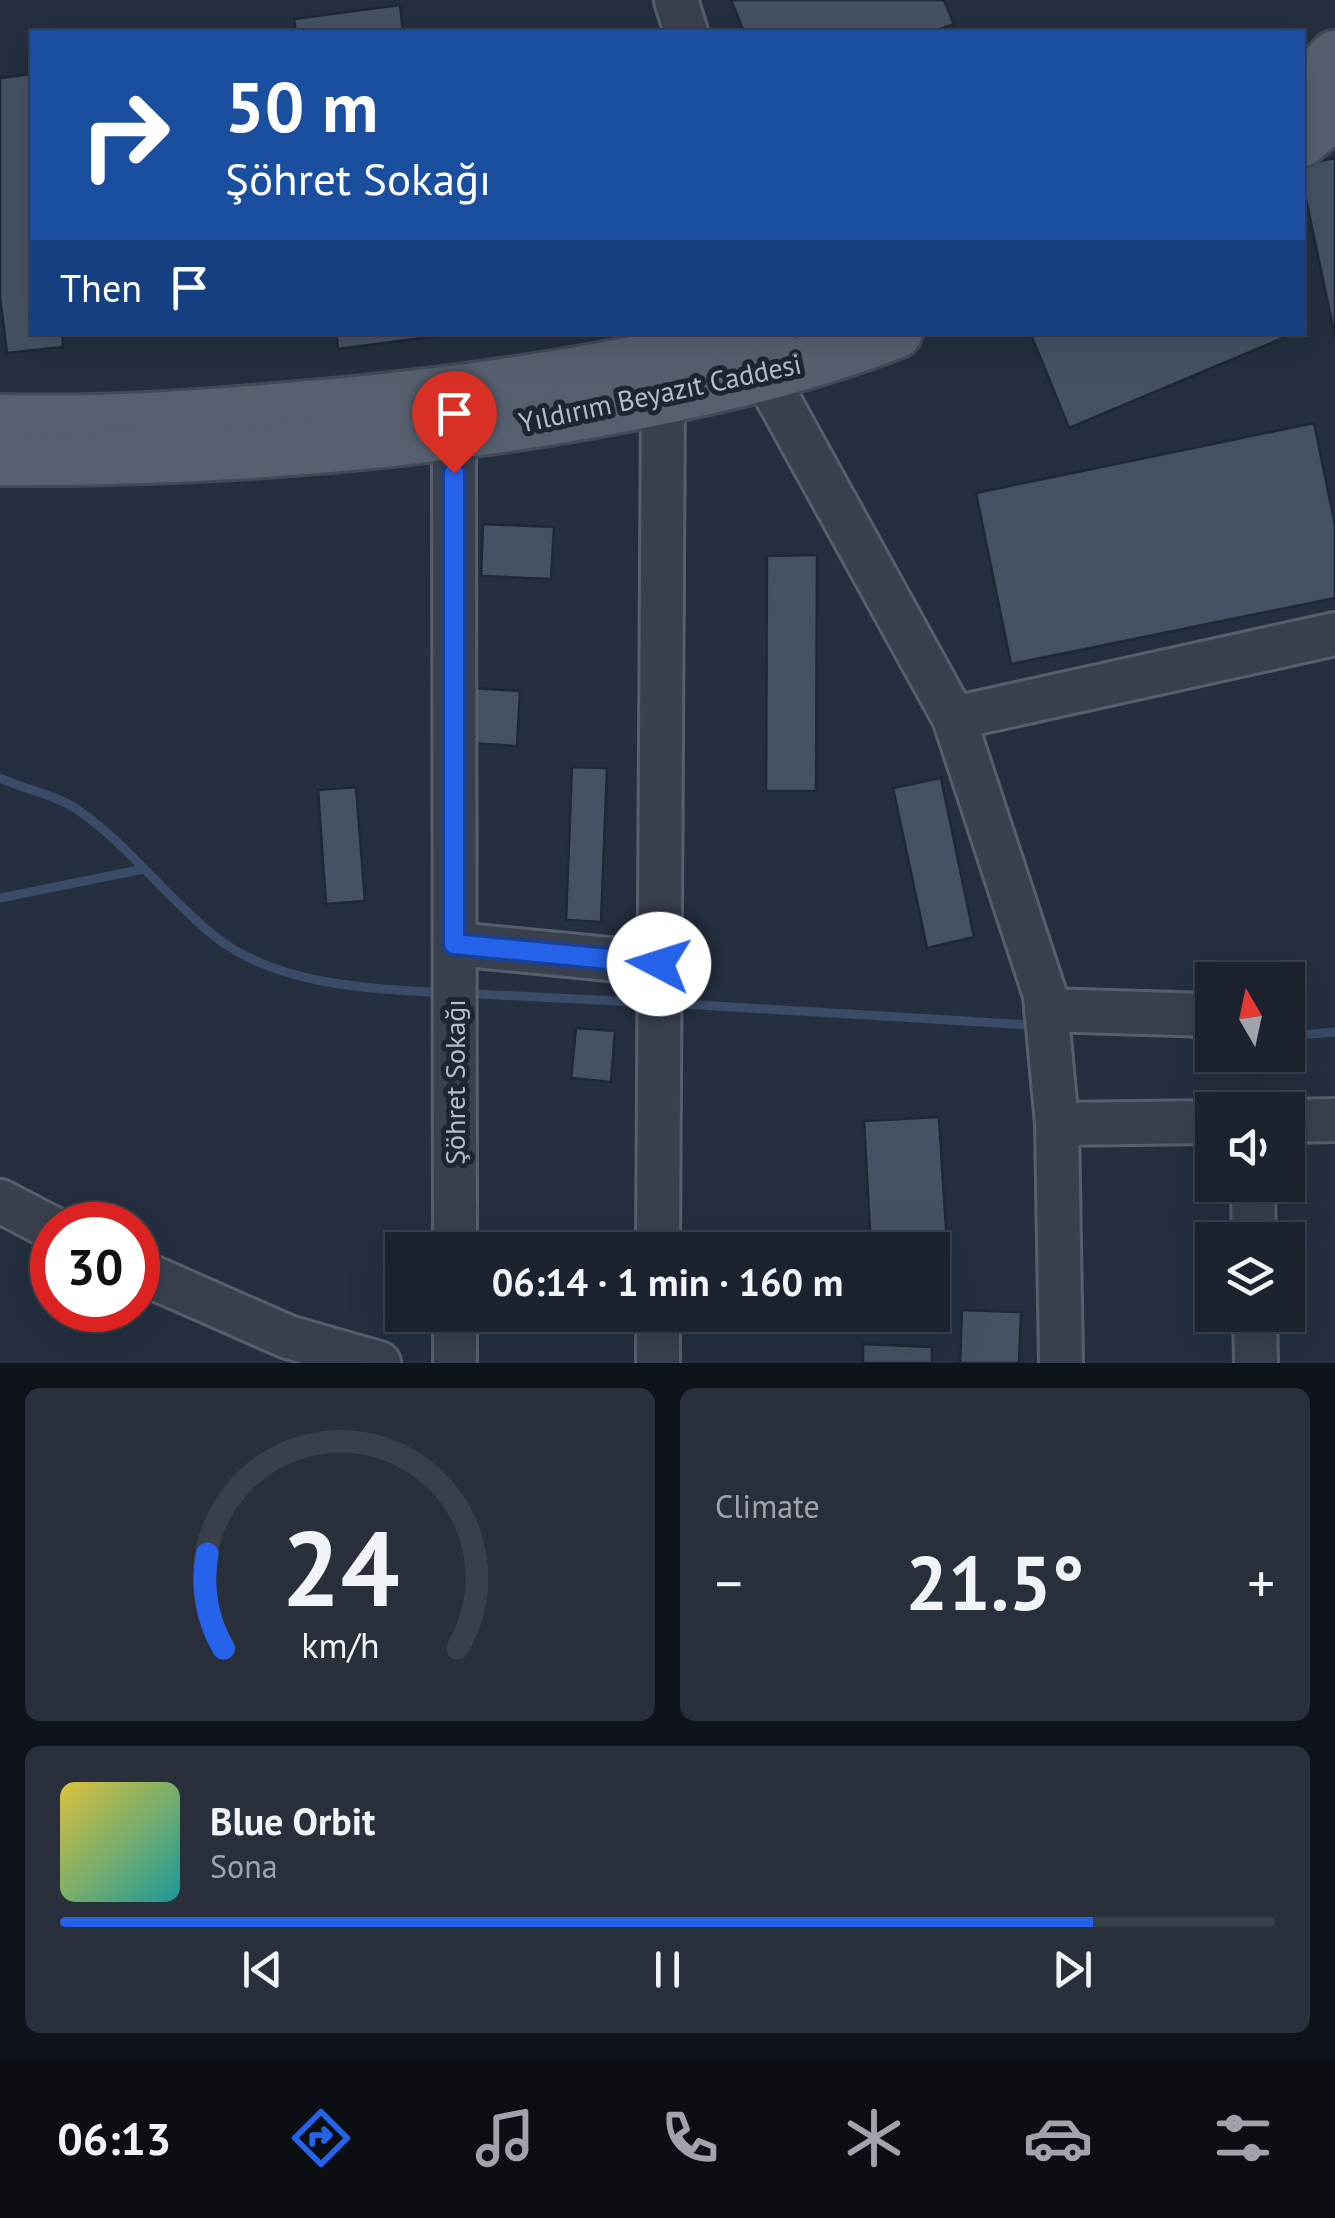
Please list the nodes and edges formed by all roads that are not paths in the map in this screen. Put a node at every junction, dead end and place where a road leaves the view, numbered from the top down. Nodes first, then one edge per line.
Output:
1 (676, 0) edge
2 (685, 30) edge
3 (1335, 57) edge
4 (1305, 89) edge
5 (1335, 112) edge
6 (1305, 137) edge
7 (861, 335) edge
8 (756, 344) edge
9 (663, 399) junction
10 (0, 421) edge
11 (454, 434) junction
12 (0, 459) edge
13 (1335, 634) edge
14 (954, 718) junction
15 (454, 944) junction
16 (659, 964) junction
17 (1046, 1010) junction
18 (1195, 1015) edge
19 (1305, 1120) edge
20 (1335, 1120) edge
21 (1195, 1122) edge
22 (1056, 1124) junction
23 (0, 1201) edge
24 (30, 1217) edge
25 (455, 1232) edge
26 (658, 1232) edge
27 (160, 1282) edge
28 (455, 1332) edge
29 (658, 1332) edge
30 (1255, 1332) edge
31 (303, 1353) edge
32 (379, 1363) edge
33 (455, 1363) edge
34 (658, 1363) edge
35 (1062, 1363) edge
36 (1256, 1363) edge

1 - 2 street
3 - 4 main road
5 - 6 main road
7 - 8 main road, Yıldırım Beyazıt Caddesi
8 - 9 main road, Yıldırım Beyazıt Caddesi
8 - 10 main road
8 - 14 street
9 - 11 main road, Yıldırım Beyazıt Caddesi
9 - 16 street
11 - 12 main road, Yıldırım Beyazıt Caddesi
11 - 15 street, Şöhret Sokağı
13 - 14 street
14 - 17 street
15 - 16 street
15 - 25 street, Şöhret Sokağı
16 - 26 street
17 - 18 street
17 - 22 street
19 - 20 street
21 - 22 street
22 - 35 street
23 - 24 street
27 - 31 street
28 - 33 street
29 - 34 street
30 - 36 street
31 - 32 street

